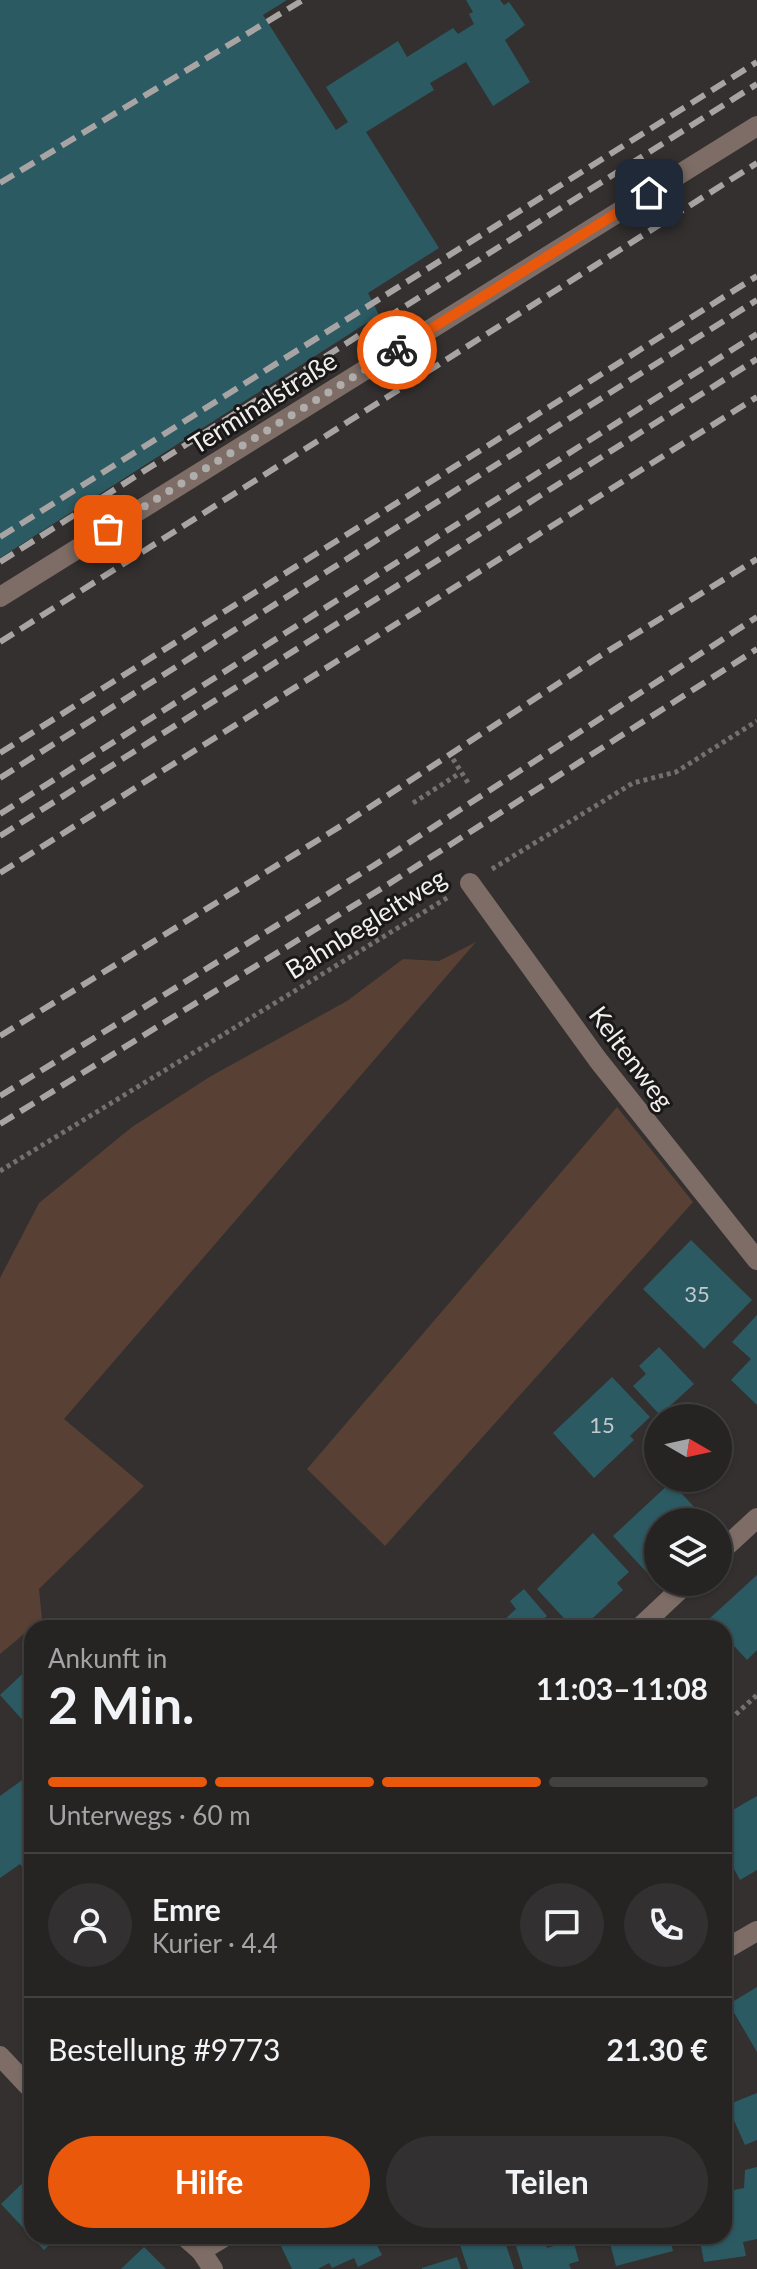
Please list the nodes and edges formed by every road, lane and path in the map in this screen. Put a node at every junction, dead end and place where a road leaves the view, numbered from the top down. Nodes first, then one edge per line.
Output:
1 (757, 126) edge
2 (0, 597) edge
3 (757, 721) edge
4 (453, 759) dead end
5 (460, 773) junction
6 (470, 786) dead end
7 (413, 803) dead end
8 (470, 883) junction
9 (0, 1171) edge
10 (757, 1260) edge
11 (757, 1518) edge
12 (732, 1541) edge
13 (673, 1596) edge
14 (648, 1620) edge
15 (757, 1695) edge
16 (732, 1718) edge
17 (757, 1931) edge
18 (732, 1945) edge
19 (0, 2056) edge
20 (24, 2082) edge
21 (193, 2244) edge
22 (213, 2244) edge
23 (201, 2251) junction
24 (213, 2269) edge

1 - 2 street, Terminalstraße
3 - 8 path, Bahnbegleitweg
4 - 5 path
5 - 6 path
5 - 7 path
8 - 9 path, Bahnbegleitweg
8 - 10 street, Keltenweg
11 - 12 street
13 - 14 street
15 - 16 path
17 - 18 street
19 - 20 street
21 - 23 street
22 - 23 street
23 - 24 street

